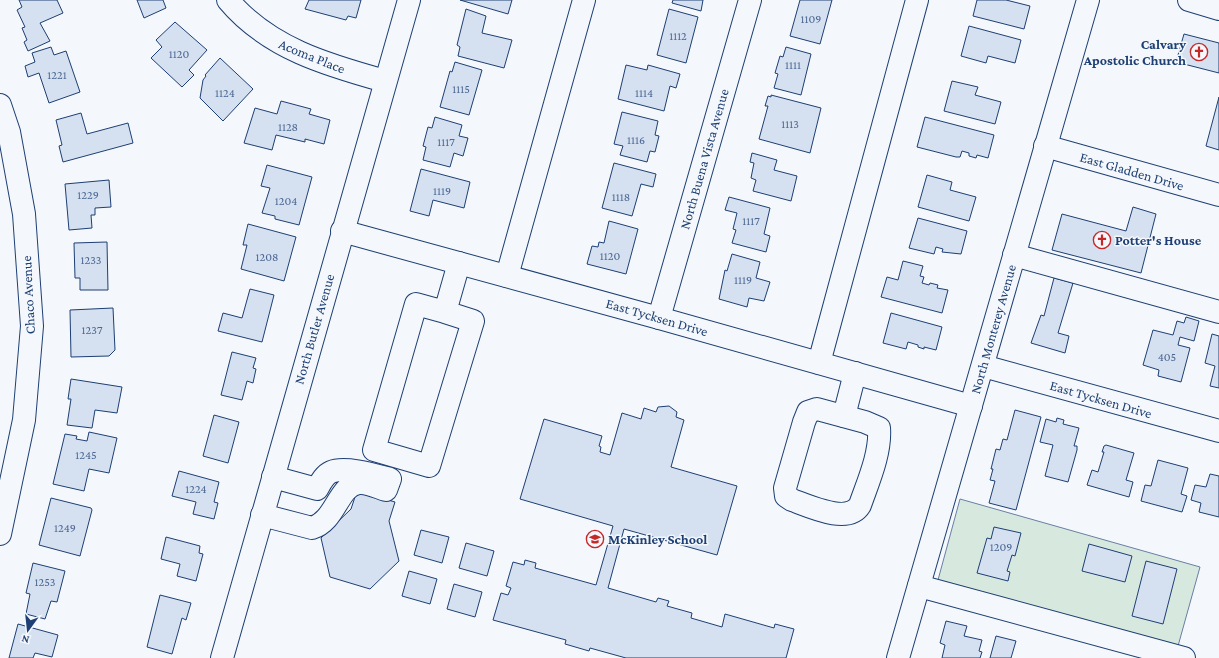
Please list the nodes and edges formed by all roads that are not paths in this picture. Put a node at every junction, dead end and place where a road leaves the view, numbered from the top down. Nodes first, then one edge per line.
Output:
1 (228, 0) edge
2 (409, 0) edge
3 (584, 0) edge
4 (750, 0) edge
5 (917, 0) edge
6 (1088, 0) edge
7 (1189, 0) edge
8 (1219, 9) edge
9 (386, 81) junction
10 (0, 105) edge
11 (1046, 146) junction
12 (1219, 195) edge
13 (342, 231) junction
14 (1014, 256) junction
15 (459, 263) junction
16 (507, 276) junction
17 (446, 312) junction
18 (1219, 312) edge
19 (659, 318) junction
20 (819, 363) junction
21 (983, 366) junction
22 (859, 374) junction
23 (971, 406) junction
24 (848, 417) junction
25 (1219, 432) edge
26 (273, 477) junction
27 (262, 515) junction
28 (0, 534) edge
29 (919, 586) junction
30 (222, 658) edge
31 (898, 658) edge
32 (1184, 658) edge

1 - 9 street, Acoma Place
2 - 9 street, North Butler Avenue
3 - 16 street
4 - 19 street, North Buena Vista Avenue
5 - 20 street
6 - 11 street, North Monterey Avenue
7 - 8 street
9 - 13 street, North Butler Avenue
10 - 28 street, Chaco Avenue
11 - 12 street, East Gladden Drive
11 - 14 street, North Monterey Avenue
13 - 15 street, East Tycksen Drive
13 - 26 street, North Butler Avenue
14 - 18 street
14 - 21 street, North Monterey Avenue
15 - 16 street, East Tycksen Drive
15 - 17 street
16 - 19 street, East Tycksen Drive
17 - 17 street
19 - 20 street, East Tycksen Drive
20 - 22 street, East Tycksen Drive
21 - 23 street, North Monterey Avenue
21 - 25 street, East Tycksen Drive
22 - 23 street, East Tycksen Drive
22 - 24 street
23 - 29 street, North Monterey Avenue
24 - 24 street
26 - 27 street, North Butler Avenue
26 - 27 street
27 - 30 street, North Butler Avenue
29 - 31 street, North Monterey Avenue
29 - 32 street

